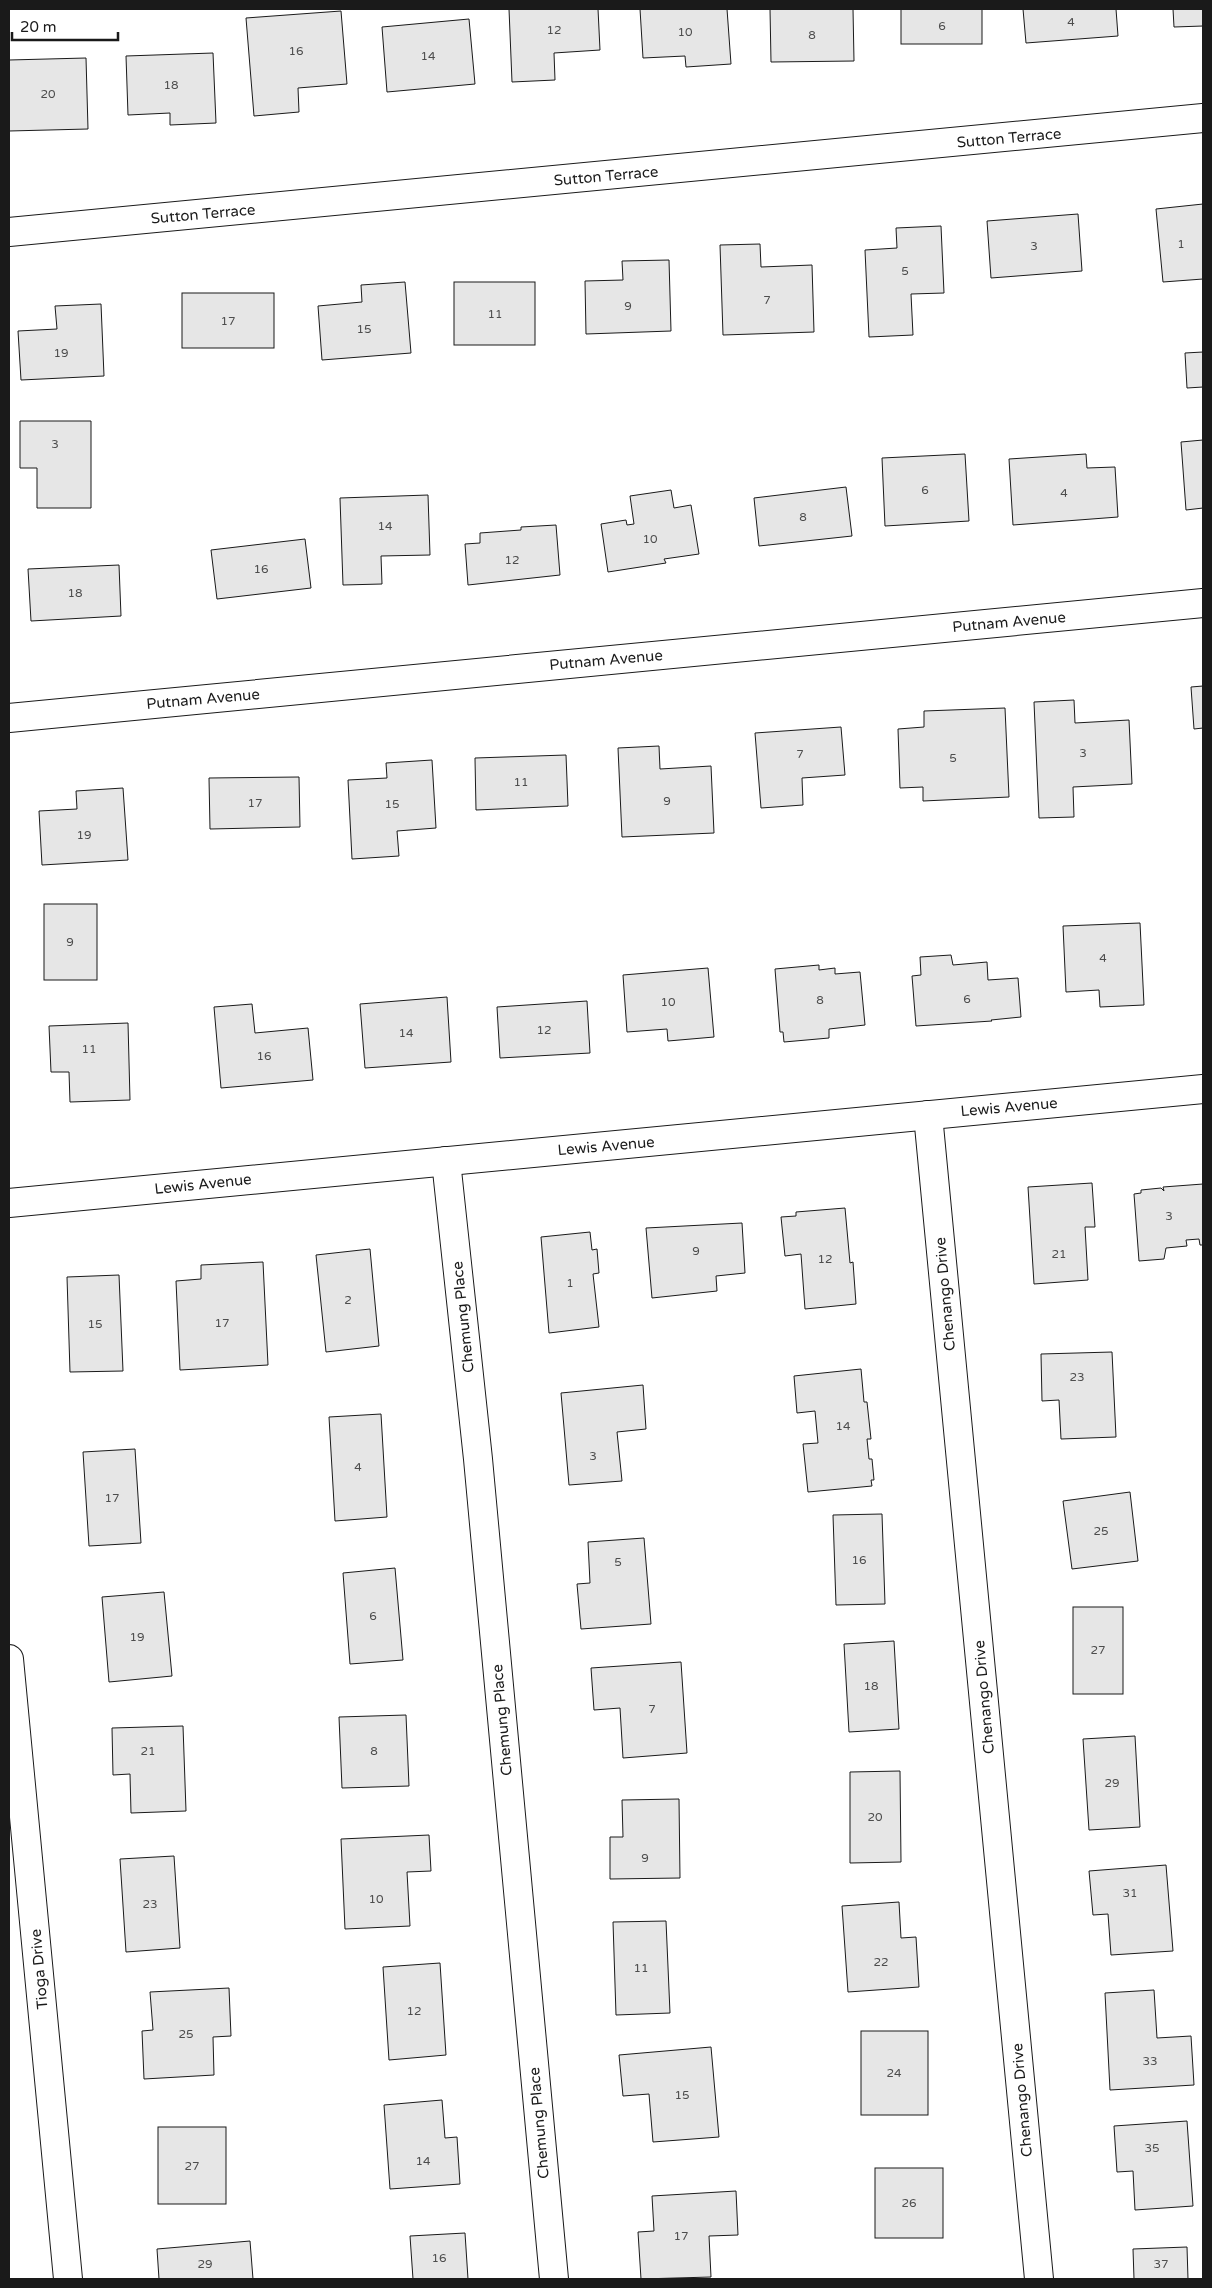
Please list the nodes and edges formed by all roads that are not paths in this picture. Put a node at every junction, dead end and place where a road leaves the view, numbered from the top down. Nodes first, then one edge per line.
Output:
1 (1203, 118) edge
2 (9, 232) edge
3 (1203, 603) edge
4 (9, 718) edge
5 (1203, 1089) edge
6 (928, 1115) junction
7 (446, 1161) junction
8 (9, 1203) edge
9 (9, 1659) edge
10 (68, 2279) edge
11 (554, 2279) edge
12 (1039, 2279) edge

1 - 2 street, Sutton Terrace
3 - 4 street, Putnam Avenue
5 - 6 street, Lewis Avenue
6 - 7 street, Lewis Avenue
6 - 12 street, Chenango Drive
7 - 8 street, Lewis Avenue
7 - 11 street, Chemung Place
9 - 10 street, Tioga Drive

